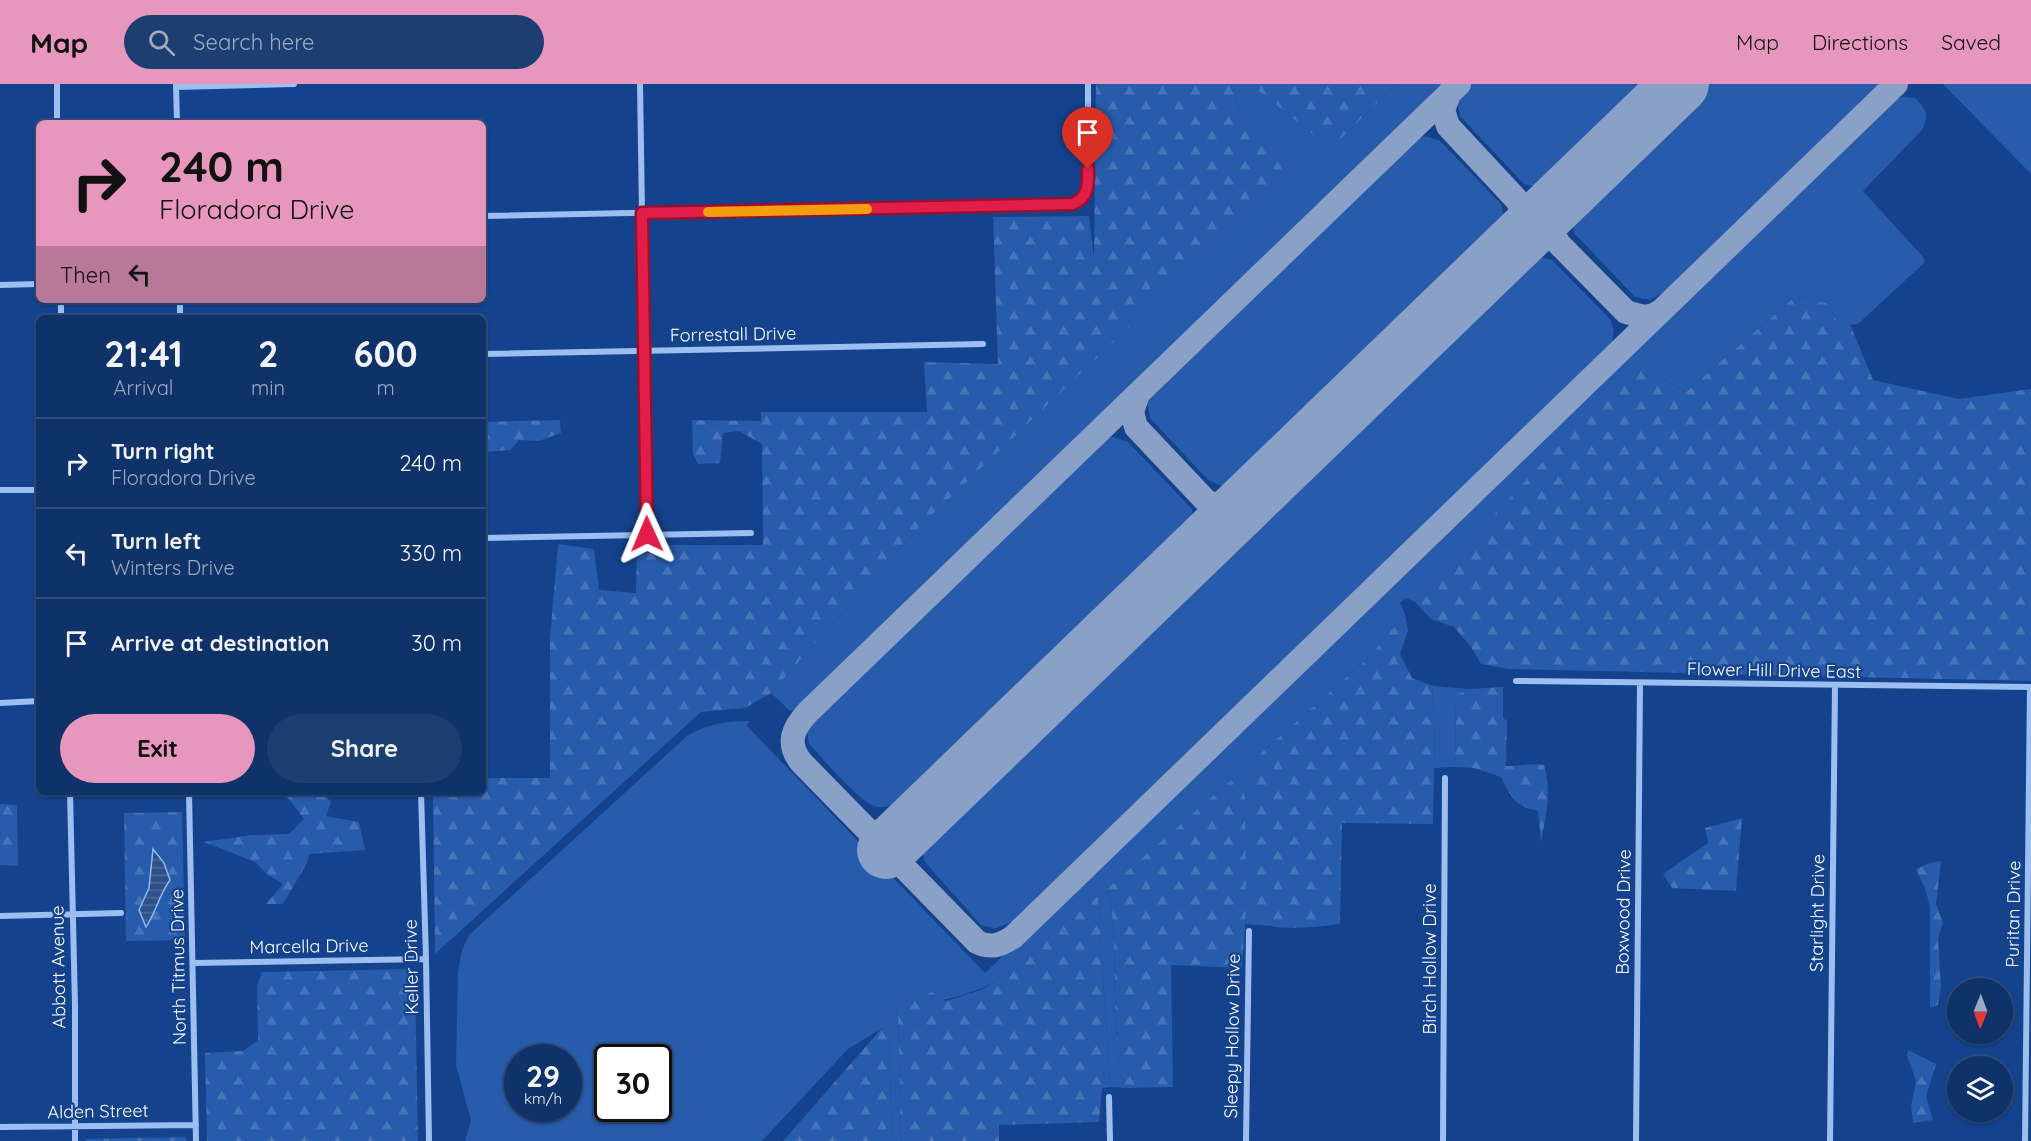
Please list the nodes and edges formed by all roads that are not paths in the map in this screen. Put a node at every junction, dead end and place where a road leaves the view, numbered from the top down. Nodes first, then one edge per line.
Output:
1 (57, 84) edge
2 (294, 84) edge
3 (640, 84) edge
4 (1088, 84) edge
5 (176, 85) edge
6 (57, 120) edge
7 (177, 120) edge
8 (642, 213) junction
9 (486, 216) edge
10 (36, 284) edge
11 (0, 285) edge
12 (983, 344) dead end
13 (644, 351) junction
14 (486, 354) edge
15 (0, 490) edge
16 (36, 490) edge
17 (751, 533) dead end
18 (647, 534) junction
19 (486, 538) edge
20 (1516, 681) dead end
21 (1640, 683) junction
22 (1835, 686) junction
23 (2030, 687) edge
24 (36, 701) edge
25 (0, 703) edge
26 (1445, 778) dead end
27 (70, 795) edge
28 (189, 795) edge
29 (421, 795) edge
30 (121, 913) dead end
31 (72, 915) junction
32 (0, 916) edge
33 (1249, 931) dead end
34 (426, 959) junction
35 (193, 963) junction
36 (1109, 1097) dead end
37 (196, 1125) junction
38 (75, 1126) junction
39 (0, 1127) edge
40 (75, 1141) edge
41 (196, 1141) edge
42 (429, 1141) edge
43 (1110, 1141) edge
44 (1246, 1141) edge
45 (1443, 1141) edge
46 (1635, 1141) edge
47 (1830, 1141) edge
48 (2025, 1141) edge

1 - 6 street
2 - 5 street
3 - 8 street
4 - 8 street
5 - 7 street
8 - 9 street
8 - 13 street
10 - 11 street
12 - 13 street, Forrestall Drive
13 - 14 street, Forrestall Drive
13 - 18 street
15 - 16 street
17 - 18 street
18 - 19 street
20 - 21 street, Flower Hill Drive East
21 - 22 street, Flower Hill Drive East
21 - 46 street, Boxwood Drive
22 - 23 street, Flower Hill Drive East
22 - 47 street, Starlight Drive
23 - 48 street, Puritan Drive
24 - 25 street
26 - 45 street, Birch Hollow Drive
27 - 31 street, Abbott Avenue
28 - 35 street, North Titmus Drive
29 - 34 street, Keller Drive
30 - 31 street
31 - 32 street
31 - 38 street, Abbott Avenue
33 - 44 street, Sleepy Hollow Drive
34 - 35 street, Marcella Drive
34 - 42 street, Keller Drive
35 - 37 street, North Titmus Drive
36 - 43 street
37 - 38 street, Alden Street
37 - 41 street, North Titmus Drive
38 - 39 street, Alden Street
38 - 40 street, Abbott Avenue

